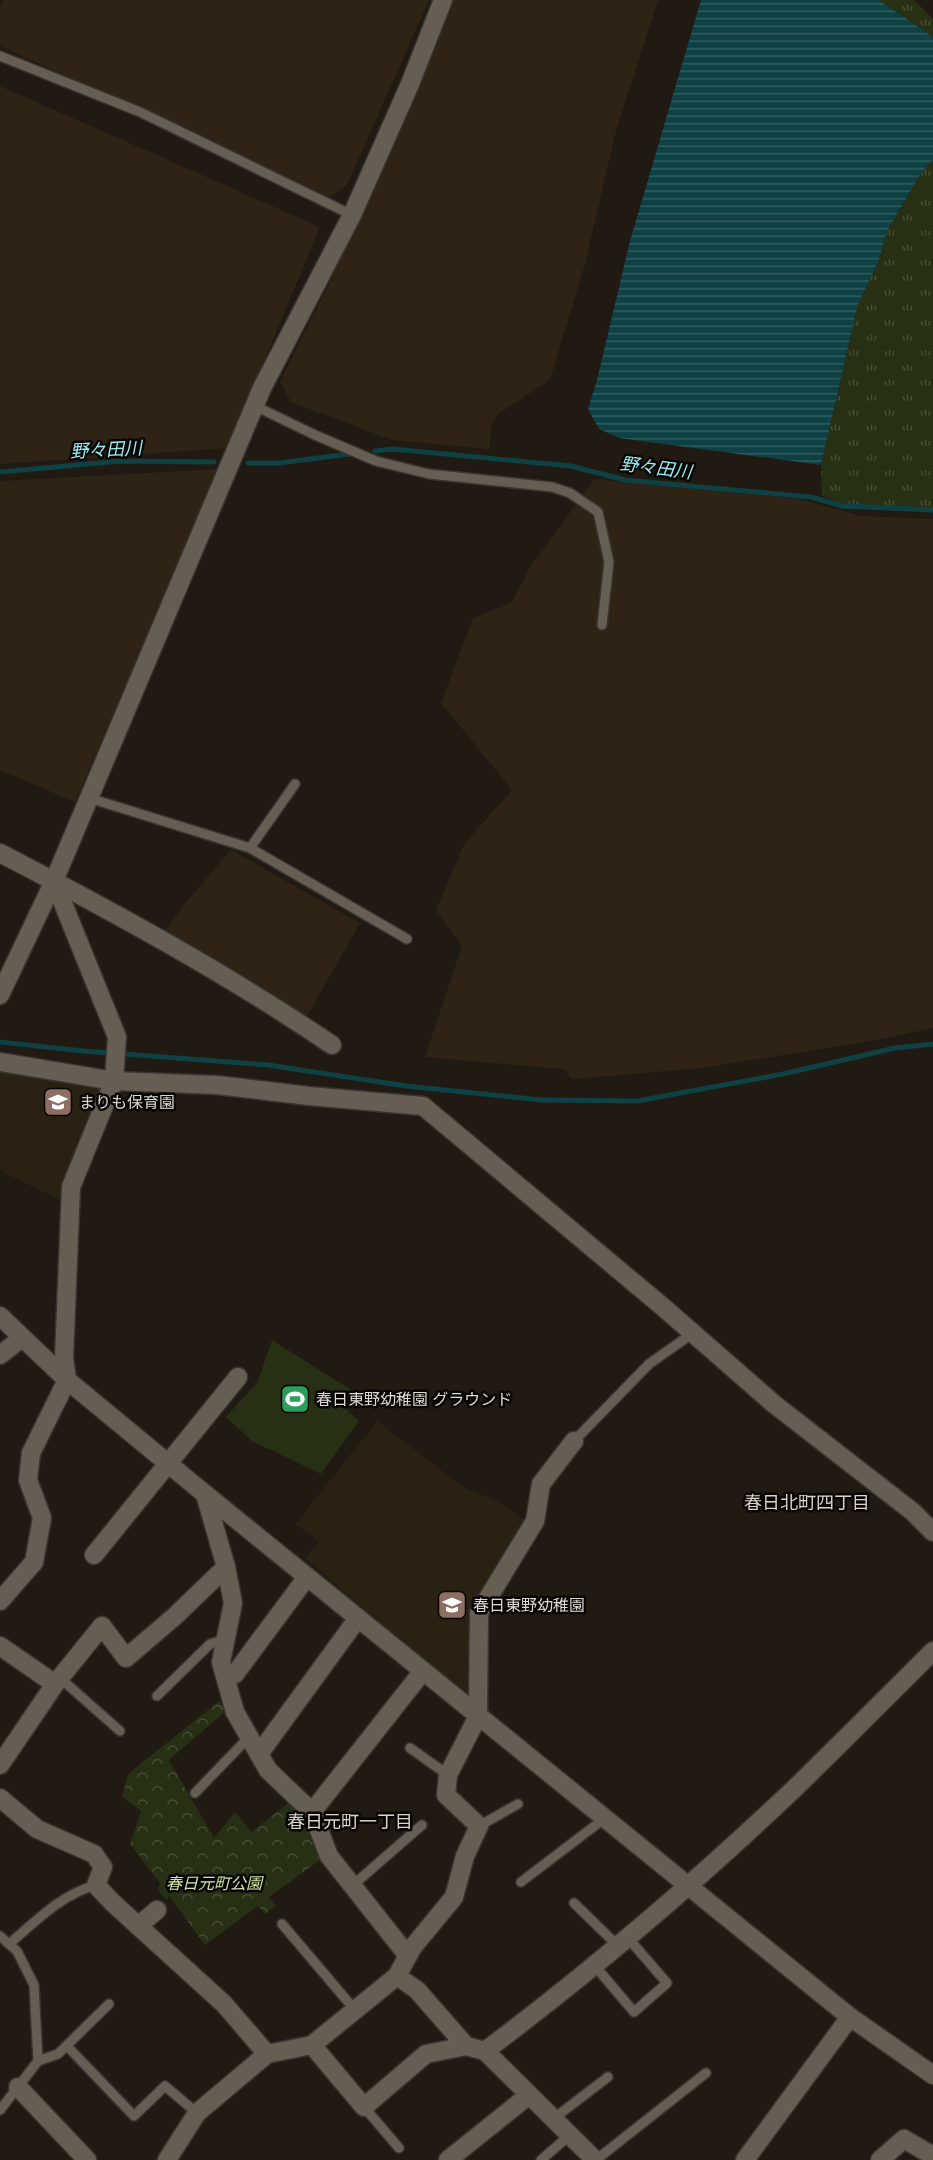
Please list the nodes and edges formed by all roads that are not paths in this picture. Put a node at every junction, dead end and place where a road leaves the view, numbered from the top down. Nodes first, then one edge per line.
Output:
1 (443, 0) edge
2 (0, 56) edge
3 (352, 215) junction
4 (255, 406) junction
5 (602, 625) dead end
6 (295, 784) dead end
7 (89, 798) junction
8 (250, 848) junction
9 (0, 853) edge
10 (54, 881) junction
11 (407, 939) dead end
12 (0, 995) edge
13 (332, 1045) dead end
14 (0, 1062) edge
15 (114, 1076) junction
16 (0, 1316) edge
17 (693, 1333) junction
18 (22, 1338) junction
19 (0, 1355) edge
20 (238, 1377) dead end
21 (67, 1380) junction
22 (574, 1442) joint
23 (168, 1463) junction
24 (205, 1494) junction
25 (933, 1532) edge
26 (94, 1555) dead end
27 (226, 1567) junction
28 (307, 1577) junction
29 (0, 1600) edge
30 (358, 1618) junction
31 (226, 1639) junction
32 (0, 1646) edge
33 (933, 1651) edge
34 (423, 1671) junction
35 (225, 1676) junction
36 (57, 1681) junction
37 (157, 1696) dead end
38 (478, 1716) junction
39 (120, 1731) dead end
40 (249, 1737) junction
41 (410, 1748) dead end
42 (259, 1754) junction
43 (0, 1765) edge
44 (448, 1775) junction
45 (195, 1793) dead end
46 (0, 1798) edge
47 (518, 1804) dead end
48 (312, 1812) junction
49 (605, 1818) junction
50 (422, 1825) dead end
51 (479, 1826) junction
52 (521, 1882) dead end
53 (96, 1885) junction
54 (687, 1885) junction
55 (352, 1886) junction
56 (574, 1903) dead end
57 (157, 1910) dead end
58 (282, 1924) dead end
59 (138, 1926) junction
60 (0, 1936) edge
61 (622, 1941) junction
62 (9, 1944) junction
63 (408, 1956) junction
64 (595, 1966) junction
65 (397, 1976) junction
66 (109, 2004) dead end
67 (356, 2010) junction
68 (850, 2018) junction
69 (312, 2045) junction
70 (67, 2046) junction
71 (466, 2046) junction
72 (485, 2051) junction
73 (267, 2054) junction
74 (38, 2061) junction
75 (706, 2073) dead end
76 (933, 2074) edge
77 (608, 2077) dead end
78 (18, 2087) junction
79 (529, 2095) junction
80 (364, 2107) junction
81 (0, 2110) edge
82 (198, 2113) junction
83 (553, 2119) junction
84 (570, 2135) junction
85 (399, 2148) dead end
86 (933, 2156) edge
87 (87, 2160) edge
88 (167, 2160) edge
89 (448, 2160) edge
90 (541, 2160) edge
91 (596, 2160) edge
92 (745, 2160) edge
93 (880, 2160) edge

1 - 3 street
2 - 3 lane
3 - 4 street
4 - 5 lane
4 - 7 street
6 - 8 lane
7 - 8 lane
7 - 10 street
8 - 11 lane
9 - 10 street
10 - 12 street
10 - 13 street
10 - 15 street
14 - 15 street
15 - 17 street
15 - 21 street
16 - 18 street
17 - 22 lane
17 - 25 street
18 - 19 street
18 - 21 street
20 - 23 street
21 - 23 street
21 - 29 street
22 - 38 street
23 - 24 street
23 - 26 street
24 - 27 street
24 - 28 street
27 - 31 street
27 - 36 street
28 - 30 street
28 - 35 street
30 - 34 street
30 - 42 street
31 - 35 street
31 - 37 lane
32 - 36 street
33 - 54 street
34 - 38 street
34 - 48 street
35 - 40 street
36 - 39 lane
36 - 43 street
38 - 44 street
38 - 49 street
40 - 42 street
40 - 45 lane
41 - 44 lane
42 - 48 street
44 - 51 street
46 - 53 street
47 - 51 lane
48 - 55 street
49 - 52 lane
49 - 54 street
50 - 55 lane
51 - 63 street
53 - 59 street
53 - 62 lane
54 - 61 street
54 - 68 street
55 - 63 street
56 - 61 lane
57 - 59 street
58 - 67 lane
59 - 73 street
60 - 62 lane
61 - 64 street
61 - 64 lane
62 - 74 lane
63 - 65 street
64 - 72 street
65 - 67 street
65 - 71 street
66 - 70 lane
67 - 69 street
68 - 76 street
68 - 92 street
69 - 73 street
69 - 80 street
70 - 74 lane
70 - 82 lane
71 - 72 street
71 - 80 street
72 - 79 street
73 - 82 street
74 - 78 lane
75 - 91 lane
77 - 83 lane
78 - 81 lane
78 - 87 street
79 - 83 street
79 - 89 street
80 - 85 lane
82 - 88 street
83 - 84 street
84 - 90 lane
84 - 91 street
86 - 93 street

